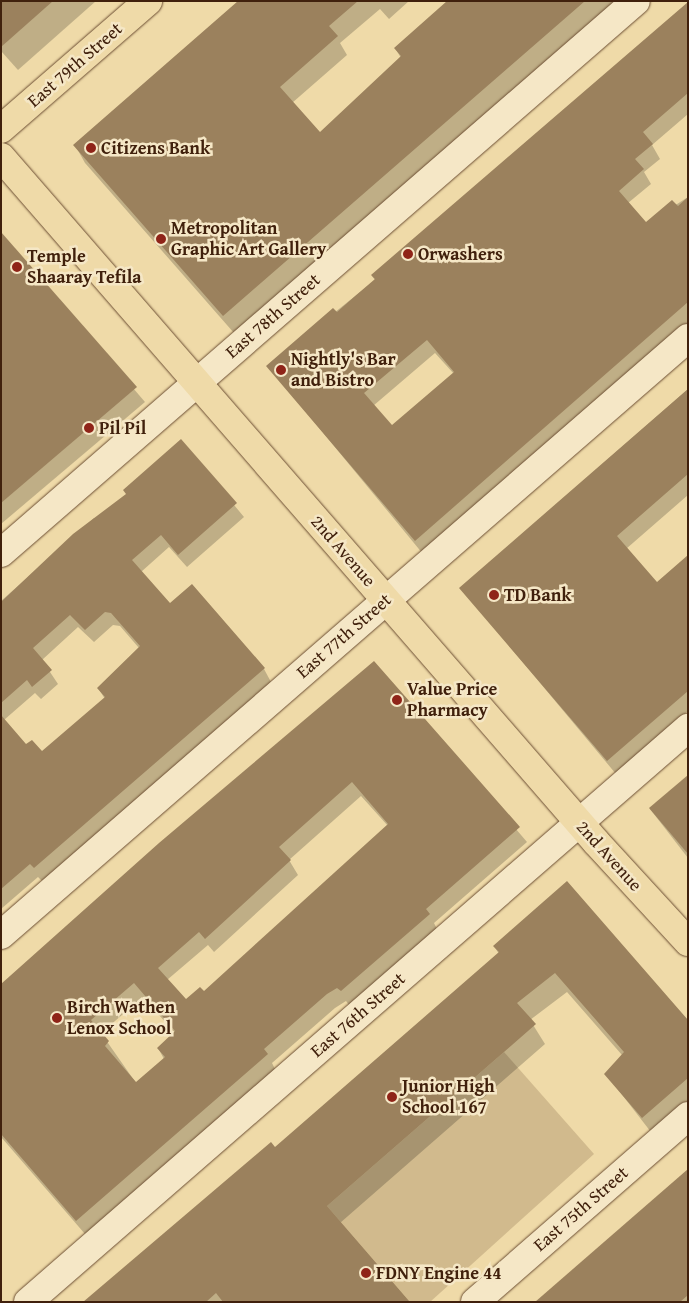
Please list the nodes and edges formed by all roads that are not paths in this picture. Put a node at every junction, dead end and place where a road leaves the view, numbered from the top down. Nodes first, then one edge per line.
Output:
1 (148, 1) edge
2 (636, 1) edge
3 (1, 129) edge
4 (1, 157) edge
5 (688, 338) edge
6 (197, 383) junction
7 (1, 553) edge
8 (386, 600) junction
9 (688, 728) edge
10 (578, 822) junction
11 (1, 935) edge
12 (688, 942) edge
13 (688, 1116) edge
14 (28, 1302) edge
15 (475, 1302) edge

1 - 3 main road, East 79th Street
2 - 6 street, East 78th Street
4 - 6 main road, 2nd Avenue
5 - 8 street, East 77th Street
6 - 7 street, East 78th Street
6 - 8 main road, 2nd Avenue
8 - 10 main road, 2nd Avenue
8 - 11 street, East 77th Street
9 - 10 street, East 76th Street
10 - 12 main road, 2nd Avenue
10 - 14 street, East 76th Street
13 - 15 street, East 75th Street

